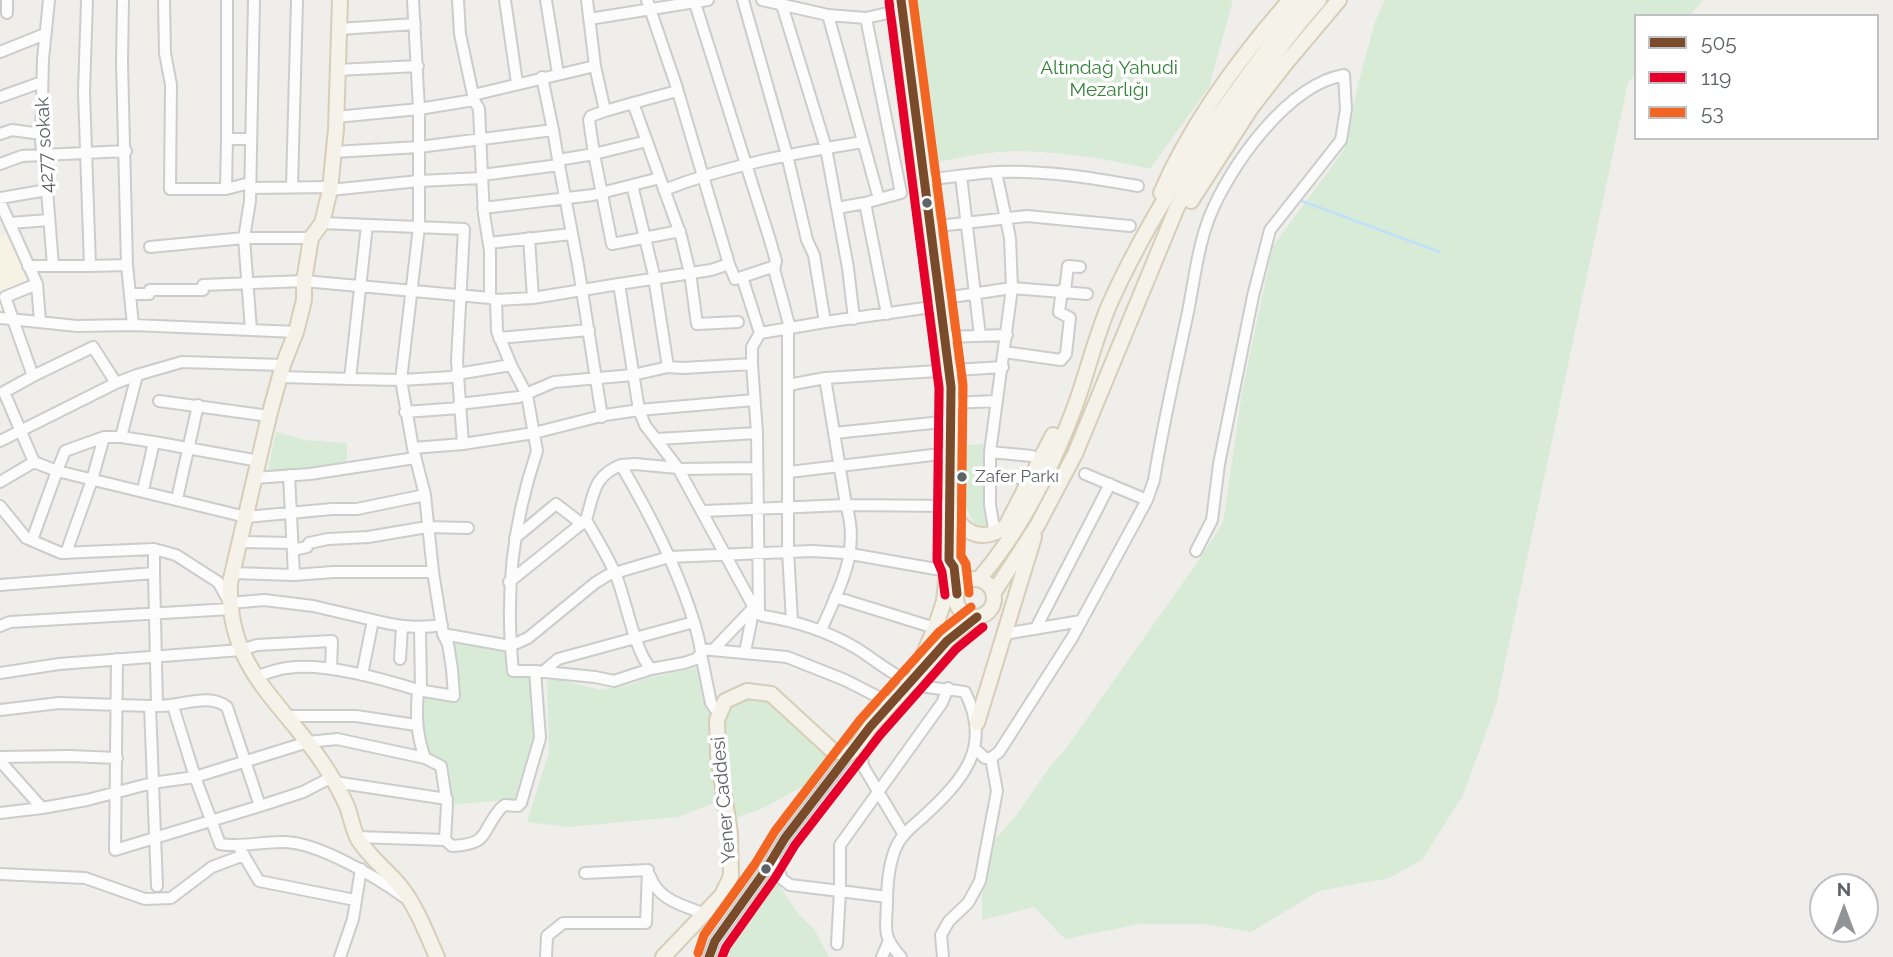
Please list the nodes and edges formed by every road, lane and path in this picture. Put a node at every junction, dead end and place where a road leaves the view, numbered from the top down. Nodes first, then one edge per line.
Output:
1 (7, 0) edge
2 (48, 0) edge
3 (87, 0) edge
4 (123, 0) edge
5 (164, 0) edge
6 (227, 0) edge
7 (254, 0) edge
8 (297, 0) edge
9 (340, 0) edge
10 (413, 0) edge
11 (458, 0) edge
12 (505, 0) edge
13 (546, 0) edge
14 (587, 0) edge
15 (708, 0) edge
16 (743, 0) edge
17 (762, 0) edge
18 (1276, 0) edge
19 (1290, 0) edge
20 (1305, 0) edge
21 (1319, 0) edge
22 (1339, 0) edge
23 (694, 1) edge
24 (649, 5) edge
25 (782, 5) junction
26 (901, 5) edge
27 (7, 13) dead end
28 (828, 15) junction
29 (866, 18) junction
30 (1274, 18) junction
31 (589, 19) junction
32 (415, 24) junction
33 (338, 29) junction
34 (45, 34) junction
35 (0, 52) edge
36 (595, 65) junction
37 (418, 66) junction
38 (337, 70) junction
39 (558, 74) junction
40 (542, 77) junction
41 (42, 82) junction
42 (517, 83) junction
43 (677, 90) junction
44 (0, 97) edge
45 (473, 97) junction
46 (634, 103) junction
47 (419, 108) junction
48 (605, 111) junction
49 (337, 117) junction
50 (553, 130) junction
51 (0, 134) edge
52 (41, 134) junction
53 (227, 139) junction
54 (250, 139) junction
55 (482, 139) junction
56 (647, 141) junction
57 (863, 142) junction
58 (419, 147) junction
59 (826, 148) junction
60 (126, 151) junction
61 (334, 152) junction
62 (86, 153) junction
63 (594, 153) junction
64 (41, 155) junction
65 (787, 155) junction
66 (558, 163) junction
67 (0, 164) edge
68 (746, 164) junction
69 (1194, 166) junction
70 (996, 172) junction
71 (703, 175) junction
72 (961, 176) junction
73 (482, 177) junction
74 (923, 180) junction
75 (419, 181) junction
76 (662, 184) junction
77 (250, 185) junction
78 (632, 185) junction
79 (1138, 186) dead end
80 (292, 187) junction
81 (331, 188) junction
82 (226, 189) junction
83 (47, 190) junction
84 (601, 192) junction
85 (566, 199) junction
86 (879, 199) junction
87 (0, 200) edge
88 (864, 204) junction
89 (484, 208) junction
90 (837, 208) junction
91 (1006, 218) junction
92 (49, 220) junction
93 (10, 223) junction
94 (322, 223) junction
95 (967, 223) junction
96 (367, 225) junction
97 (1130, 226) dead end
98 (419, 227) junction
99 (929, 227) junction
100 (1147, 227) junction
101 (680, 231) junction
102 (571, 234) junction
103 (244, 238) junction
104 (311, 238) junction
105 (529, 239) junction
106 (643, 239) junction
107 (489, 243) junction
108 (150, 247) dead end
109 (1157, 251) junction
110 (729, 264) junction
111 (53, 265) junction
112 (127, 265) junction
113 (29, 266) junction
114 (90, 266) junction
115 (775, 266) junction
116 (1080, 267) dead end
117 (690, 273) junction
118 (742, 277) junction
119 (654, 278) junction
120 (304, 281) junction
121 (248, 283) junction
122 (37, 284) junction
123 (618, 284) junction
124 (361, 287) junction
125 (1012, 288) junction
126 (583, 291) junction
127 (1063, 291) junction
128 (411, 292) junction
129 (1087, 293) dead end
130 (130, 294) junction
131 (975, 294) junction
132 (460, 295) junction
133 (533, 299) junction
134 (493, 300) junction
135 (939, 302) junction
136 (887, 314) junction
137 (853, 318) junction
138 (6, 319) edge
139 (40, 321) junction
140 (738, 322) dead end
141 (825, 322) junction
142 (133, 325) junction
143 (789, 328) junction
144 (251, 330) junction
145 (590, 330) junction
146 (296, 332) junction
147 (760, 333) junction
148 (1007, 335) junction
149 (980, 336) junction
150 (944, 337) junction
151 (499, 338) junction
152 (1093, 344) junction
153 (1004, 352) junction
154 (752, 364) junction
155 (511, 365) junction
156 (668, 367) junction
157 (1003, 367) junction
158 (948, 370) junction
159 (281, 371) junction
160 (457, 374) junction
161 (633, 374) junction
162 (137, 375) junction
163 (33, 376) junction
164 (350, 379) junction
165 (596, 379) junction
166 (825, 379) junction
167 (401, 380) junction
168 (116, 383) junction
169 (788, 386) junction
170 (1, 390) edge
171 (527, 395) junction
172 (754, 400) junction
173 (159, 401) dead end
174 (997, 401) junction
175 (951, 403) junction
176 (198, 405) junction
177 (460, 406) junction
178 (639, 410) junction
179 (405, 412) junction
180 (269, 415) junction
181 (602, 417) junction
182 (951, 421) junction
183 (22, 430) junction
184 (534, 433) junction
185 (757, 433) junction
186 (834, 433) junction
187 (104, 437) junction
188 (121, 437) junction
189 (657, 439) junction
190 (0, 441) edge
191 (155, 442) junction
192 (463, 444) junction
193 (188, 449) junction
194 (990, 452) junction
195 (414, 453) junction
196 (949, 453) junction
197 (1032, 456) dead end
198 (259, 461) junction
199 (34, 462) junction
200 (621, 465) junction
201 (840, 466) junction
202 (679, 468) junction
203 (756, 468) junction
204 (57, 471) junction
205 (789, 472) junction
206 (1085, 474) dead end
207 (289, 475) junction
208 (990, 477) junction
209 (255, 478) junction
210 (1021, 478) dead end
211 (92, 480) junction
212 (0, 482) edge
213 (1110, 484) junction
214 (144, 491) junction
215 (425, 495) junction
216 (177, 499) junction
217 (1147, 500) junction
218 (846, 505) junction
219 (0, 506) edge
220 (950, 506) junction
221 (788, 509) junction
222 (756, 510) junction
223 (704, 511) junction
224 (290, 514) junction
225 (246, 517) junction
226 (5, 520) edge
227 (584, 522) junction
228 (1037, 526) junction
229 (427, 527) junction
230 (468, 528) dead end
231 (995, 534) junction
232 (515, 538) junction
233 (32, 540) junction
234 (241, 542) junction
235 (292, 546) junction
236 (154, 549) junction
237 (788, 551) junction
238 (1196, 551) dead end
239 (757, 552) junction
240 (66, 553) junction
241 (724, 554) junction
242 (851, 554) junction
243 (669, 557) junction
244 (950, 566) junction
245 (433, 572) junction
246 (155, 573) junction
247 (233, 573) junction
248 (615, 573) junction
249 (294, 575) junction
250 (976, 579) junction
251 (509, 582) junction
252 (0, 585) edge
253 (994, 592) junction
254 (835, 597) junction
255 (957, 597) junction
256 (230, 606) junction
257 (756, 611) junction
258 (155, 612) junction
259 (977, 617) junction
260 (373, 620) junction
261 (792, 621) junction
262 (1081, 621) junction
263 (694, 622) junction
264 (0, 626) edge
265 (402, 627) junction
266 (420, 628) junction
267 (935, 628) junction
268 (1036, 628) junction
269 (442, 630) junction
270 (821, 630) junction
271 (1004, 634) junction
272 (636, 636) junction
273 (942, 645) junction
274 (510, 646) junction
275 (241, 650) junction
276 (713, 650) junction
277 (701, 652) junction
278 (745, 652) junction
279 (155, 657) junction
280 (117, 659) junction
281 (400, 659) dead end
282 (331, 669) junction
283 (651, 669) junction
284 (540, 671) junction
285 (0, 673) edge
286 (362, 675) junction
287 (254, 677) junction
288 (911, 683) junction
289 (948, 688) junction
290 (419, 690) junction
291 (987, 690) junction
292 (965, 692) junction
293 (892, 704) junction
294 (154, 705) junction
295 (116, 706) junction
296 (173, 706) junction
297 (0, 710) edge
298 (718, 713) junction
299 (285, 716) junction
300 (977, 723) junction
301 (416, 725) junction
302 (308, 742) junction
303 (856, 748) junction
304 (975, 749) junction
305 (117, 758) junction
306 (425, 758) junction
307 (991, 758) junction
308 (0, 760) edge
309 (245, 761) junction
310 (195, 776) junction
311 (333, 779) junction
312 (152, 783) junction
313 (116, 793) junction
314 (877, 793) junction
315 (447, 799) junction
316 (260, 806) junction
317 (42, 808) junction
318 (0, 813) edge
319 (211, 821) junction
320 (904, 835) junction
321 (357, 837) junction
322 (155, 838) junction
323 (444, 840) junction
324 (241, 851) junction
325 (773, 857) junction
326 (360, 869) junction
327 (648, 870) junction
328 (585, 873) dead end
329 (0, 874) edge
330 (157, 886) dead end
331 (840, 891) junction
332 (887, 897) junction
333 (355, 900) junction
334 (411, 902) junction
335 (705, 914) junction
336 (888, 943) junction
337 (837, 944) dead end
338 (340, 957) edge
339 (437, 957) edge
340 (546, 957) edge
341 (663, 957) edge
342 (709, 957) edge
343 (882, 957) edge
344 (901, 957) edge
345 (943, 957) edge

1 - 27 street
2 - 34 street, 4277 sokak
3 - 62 street
4 - 60 street
5 - 82 street
6 - 53 street
7 - 54 street
8 - 80 street
9 - 33 main road
10 - 32 street
11 - 45 street
12 - 42 street
13 - 39 street
14 - 31 street
15 - 23 street
16 - 65 street
17 - 25 street
18 - 30 main road
19 - 30 main road
20 - 69 main road
21 - 69 main road
22 - 109 main road
23 - 24 street
23 - 68 street
24 - 31 street
24 - 43 street
25 - 28 street
25 - 59 street
26 - 29 street
26 - 74 main road
28 - 29 street
28 - 57 street
29 - 86 street
30 - 100 main road
31 - 36 street
32 - 33 street
32 - 37 street
33 - 38 main road
34 - 35 street
34 - 41 street, 4277 sokak
36 - 39 street
36 - 48 street
37 - 38 street
37 - 47 street
38 - 49 main road
39 - 40 street
40 - 42 street
40 - 50 street
41 - 44 street
41 - 52 street, 4277 sokak
42 - 45 street
43 - 46 street
43 - 71 street
45 - 47 street
45 - 55 street
46 - 48 street
46 - 56 street
47 - 49 street
47 - 58 street
48 - 63 street
49 - 61 main road
50 - 55 street
50 - 66 street
51 - 52 street
52 - 64 street, 4277 sokak
53 - 54 street
53 - 82 street
54 - 77 street
55 - 58 street
55 - 73 street
56 - 63 street
56 - 76 street
57 - 59 street
57 - 86 street
58 - 61 street
58 - 75 street
59 - 65 street
59 - 90 street
60 - 62 street
60 - 112 street
61 - 81 main road
62 - 64 street
62 - 114 street
63 - 66 street
63 - 84 street
64 - 67 street
64 - 83 street, 4277 sokak
65 - 68 street
65 - 141 street
66 - 73 street
66 - 85 street
68 - 71 street
68 - 115 street
69 - 100 main road
69 - 109 main road
70 - 72 street
70 - 79 street
70 - 91 street
71 - 76 street
71 - 110 street
72 - 74 street
72 - 95 street
73 - 75 street
73 - 89 street
74 - 99 main road
75 - 81 street
75 - 98 street
76 - 78 street
76 - 101 street
77 - 80 street
77 - 82 street
77 - 103 street
78 - 84 street
78 - 106 street
80 - 81 street
81 - 94 main road
83 - 87 street
83 - 92 street, 4277 sokak
84 - 85 street
84 - 106 street
85 - 89 street
85 - 102 street
86 - 88 street
87 - 93 street
88 - 90 street
88 - 136 street
89 - 107 street
90 - 137 street
91 - 95 street
91 - 97 street
91 - 125 street
92 - 93 street
92 - 111 street, 4277 sokak
93 - 113 street
94 - 96 street
94 - 104 main road
95 - 99 street
95 - 131 street
96 - 98 street
96 - 124 street
98 - 128 street
98 - 132 street
99 - 135 main road
100 - 152 main road
101 - 106 street
101 - 117 street
102 - 105 street
102 - 126 street
103 - 104 street
103 - 108 street
103 - 121 street
104 - 120 main road
105 - 107 street
105 - 133 street
106 - 119 street
107 - 134 street
109 - 228 main road
110 - 117 street
110 - 118 street
111 - 113 street
111 - 114 street
112 - 114 street
112 - 130 street
113 - 122 street
115 - 118 street
115 - 143 street
116 - 127 street
117 - 119 street
117 - 140 street
118 - 147 street
119 - 123 street
119 - 156 street
120 - 121 street
120 - 124 street
120 - 146 main road
121 - 130 street
121 - 144 street
122 - 138 street
122 - 139 street
123 - 126 street
123 - 161 street
124 - 128 street
124 - 164 street
125 - 127 street
125 - 131 street
125 - 148 street
126 - 133 street
126 - 145 street
127 - 129 street
127 - 153 street
128 - 132 street
128 - 167 street
130 - 142 street
131 - 135 street
131 - 149 street
132 - 134 street
132 - 160 street
133 - 134 street
134 - 151 street
135 - 136 street
135 - 150 main road
136 - 137 street
137 - 141 street
138 - 139 street
138 - 163 street
139 - 142 street
141 - 143 street
142 - 144 street
143 - 147 street
143 - 169 street
144 - 146 street
145 - 151 street
145 - 165 street
146 - 159 main road
147 - 154 street
148 - 149 street
148 - 153 street
149 - 150 street
150 - 158 main road
151 - 155 street
152 - 231 main road
152 - 250 main road
153 - 157 street
154 - 156 street
154 - 172 street
155 - 160 street
155 - 171 street
156 - 161 street
157 - 158 street
157 - 174 street
158 - 166 street
158 - 175 main road
159 - 162 street
159 - 164 street
159 - 180 main road
160 - 167 street
160 - 177 street
161 - 165 street
161 - 178 street
162 - 168 street
162 - 188 street
163 - 168 street
163 - 170 street
164 - 167 street
165 - 171 street
165 - 181 street
166 - 169 street
166 - 186 street
167 - 179 street
168 - 183 street
169 - 205 street
170 - 183 street
171 - 177 street
171 - 184 street
172 - 178 street
172 - 185 street
173 - 176 street
174 - 175 street
174 - 194 street
175 - 182 main road
176 - 180 street
176 - 193 street
177 - 179 street
177 - 192 street
178 - 181 street
178 - 189 street
179 - 195 street
180 - 198 main road
181 - 184 street
182 - 186 street
182 - 196 main road
183 - 190 street
183 - 199 street
184 - 192 street
184 - 232 street
185 - 189 street
185 - 203 street
186 - 201 street
187 - 188 street
187 - 204 street
187 - 211 street
188 - 191 street
189 - 202 street
191 - 193 street
191 - 214 street
192 - 195 street
193 - 198 street
193 - 216 street
194 - 197 street
194 - 208 street
195 - 207 street
195 - 215 street
196 - 201 street
196 - 220 main road
198 - 209 main road
199 - 204 street
199 - 212 street
200 - 202 street
200 - 227 street
200 - 243 street
201 - 205 street
201 - 218 street
202 - 203 street
202 - 223 street
203 - 222 street
204 - 211 street
204 - 233 street
205 - 221 street
206 - 213 street
207 - 209 street
207 - 224 street
208 - 210 street
208 - 231 street
209 - 225 main road
211 - 214 street
211 - 240 street
213 - 217 street
213 - 268 street
214 - 216 street
215 - 224 street
215 - 229 street
216 - 225 street
217 - 238 street
217 - 262 street
218 - 220 street
218 - 221 street
218 - 242 street
219 - 226 street
220 - 231 main road
220 - 244 main road
221 - 222 street
221 - 237 street
222 - 223 street
222 - 239 street
223 - 241 street
224 - 225 street
224 - 235 street
225 - 234 main road
226 - 233 street
227 - 232 street
227 - 248 street
227 - 251 street
228 - 253 main road
228 - 271 main road
229 - 230 street
229 - 235 street
229 - 245 street
232 - 251 street
233 - 240 street
234 - 235 street
234 - 247 main road
235 - 249 street
236 - 240 street
236 - 246 street
236 - 256 street
237 - 239 street
237 - 242 street
237 - 261 street
239 - 241 street
239 - 257 street
241 - 243 street
241 - 257 street
242 - 244 street
242 - 254 street
243 - 248 street
243 - 263 street
244 - 250 main road
244 - 255 main road
244 - 267 main road
245 - 249 street
245 - 269 street
246 - 252 street
246 - 258 street
247 - 249 street
247 - 256 main road
248 - 272 street
248 - 274 street
250 - 253 main road
250 - 255 main road
251 - 274 street
253 - 259 main road
254 - 267 street
254 - 270 street
255 - 259 main road
255 - 273 main road
256 - 258 street
256 - 260 street
256 - 275 main road
257 - 261 street
257 - 276 street
257 - 278 street
258 - 264 street
258 - 279 street
259 - 273 main road
260 - 265 street
260 - 286 street
261 - 270 street
262 - 268 street
262 - 307 street
263 - 272 street
263 - 277 street
265 - 266 street
265 - 281 street
266 - 269 street
266 - 290 street
267 - 288 main road
268 - 271 street
269 - 274 street
269 - 290 street
270 - 288 street
271 - 291 main road
272 - 283 street
272 - 284 street
273 - 288 main road
274 - 284 street
275 - 279 street
275 - 282 street
275 - 287 main road
276 - 277 street
276 - 278 street
277 - 283 street
277 - 298 street
278 - 293 street
279 - 280 street
279 - 294 street
280 - 285 street
280 - 295 street
282 - 286 street
282 - 287 street
283 - 284 street
284 - 323 street
286 - 290 street
287 - 299 main road
288 - 289 street
288 - 293 main road
289 - 292 street
289 - 314 street
290 - 301 street
291 - 292 street
291 - 300 main road
292 - 300 street
293 - 303 main road
294 - 295 street
294 - 296 street
294 - 312 street
295 - 297 street
295 - 305 street
296 - 309 street
296 - 310 street
298 - 303 main road, Yener Caddesi
298 - 335 main road, Yener Caddesi
299 - 301 street
299 - 302 main road
300 - 304 street
301 - 306 street
302 - 306 street
302 - 309 street
302 - 311 main road
303 - 314 street
303 - 325 street
304 - 307 street
304 - 320 street
305 - 308 street
305 - 313 street
306 - 315 street
307 - 345 street
308 - 317 street
309 - 310 street
309 - 316 street
310 - 312 street
310 - 319 street
311 - 315 street
311 - 316 street
311 - 321 main road
312 - 313 street
312 - 322 street
313 - 317 street
313 - 322 street
314 - 320 street
314 - 331 street
315 - 323 street
316 - 319 street
317 - 318 street
319 - 322 street
319 - 324 street
320 - 332 street
321 - 323 street
321 - 334 main road
322 - 330 street
324 - 326 street
324 - 329 street
324 - 333 street
325 - 331 street
325 - 342 street
326 - 333 street
326 - 334 street
327 - 328 street
327 - 335 street
327 - 340 street
331 - 332 street
331 - 337 street
332 - 336 street
333 - 338 street
334 - 339 main road
335 - 341 main road, Yener Caddesi
336 - 343 street
336 - 344 street

